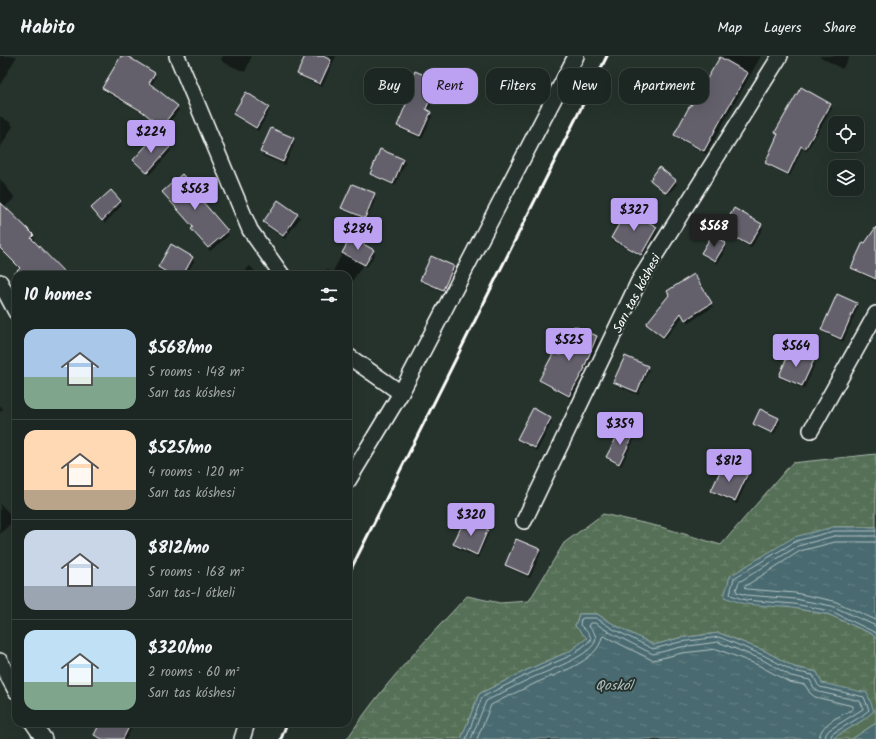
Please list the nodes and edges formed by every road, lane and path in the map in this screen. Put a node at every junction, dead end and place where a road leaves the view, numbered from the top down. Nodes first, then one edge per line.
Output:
1 (177, 56) edge
2 (576, 56) edge
3 (780, 56) edge
4 (279, 271) edge
5 (0, 282) edge
6 (12, 304) edge
7 (876, 314) edge
8 (352, 359) edge
9 (401, 393) junction
10 (811, 430) dead end
11 (352, 475) edge
12 (524, 521) dead end
13 (0, 661) edge
14 (12, 684) edge
15 (36, 727) edge
16 (246, 727) edge
17 (44, 739) edge
18 (242, 739) edge

1 - 4 street
2 - 9 street
3 - 12 street, Sarı tas kóshesi
5 - 6 street
7 - 10 street
8 - 9 street
9 - 11 street
13 - 14 street
15 - 17 street
16 - 18 street

